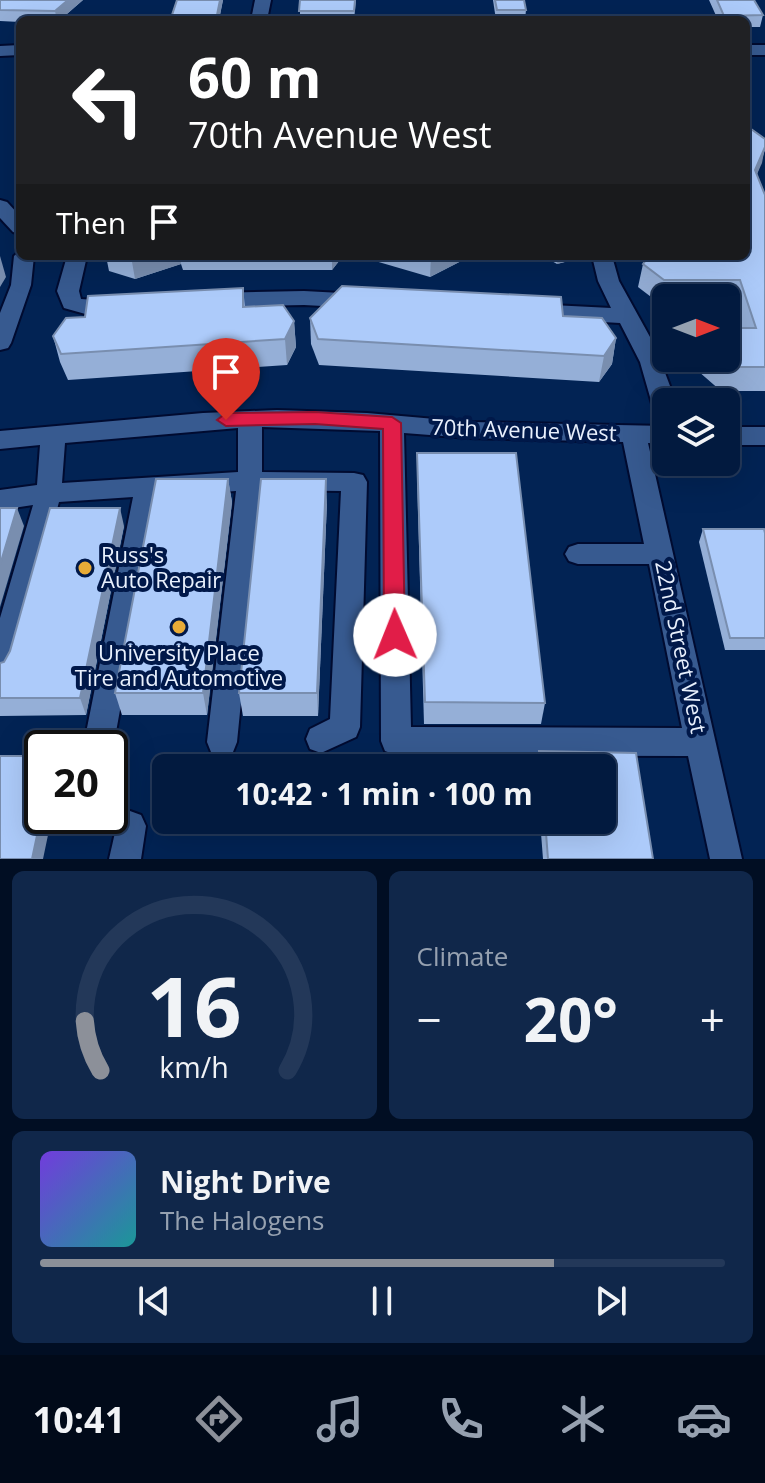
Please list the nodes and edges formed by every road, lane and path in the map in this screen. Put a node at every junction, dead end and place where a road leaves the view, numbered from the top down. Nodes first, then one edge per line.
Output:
1 (0, 206) edge
2 (16, 224) edge
3 (24, 260) edge
4 (76, 260) edge
5 (603, 260) edge
6 (198, 301) edge
7 (380, 302) edge
8 (136, 305) edge
9 (512, 310) edge
10 (626, 316) junction
11 (0, 343) edge
12 (661, 388) edge
13 (250, 419) junction
14 (392, 423) junction
15 (53, 435) junction
16 (634, 435) junction
17 (652, 435) edge
18 (740, 436) edge
19 (765, 436) edge
20 (0, 440) edge
21 (250, 481) junction
22 (148, 487) junction
23 (49, 493) junction
24 (0, 500) edge
25 (578, 554) dead end
26 (661, 554) junction
27 (0, 668) edge
28 (101, 730) edge
29 (321, 739) dead end
30 (222, 742) dead end
31 (701, 742) junction
32 (130, 826) dead end
33 (125, 859) edge
34 (726, 859) edge

1 - 2 street
3 - 11 street
4 - 8 street
5 - 10 street
6 - 7 street
9 - 10 street
10 - 12 street
13 - 14 street, 70th Avenue West
13 - 15 street, 70th Avenue West
13 - 21 street
14 - 16 street, 70th Avenue West
14 - 31 street
15 - 20 street, 70th Avenue West
15 - 23 street
16 - 17 street, 70th Avenue West
16 - 26 street, 22nd Street West
18 - 19 street
21 - 22 street
21 - 29 street
21 - 30 street
22 - 23 street
22 - 28 street
23 - 24 street
23 - 27 street
25 - 26 street
26 - 31 street, 22nd Street West
31 - 34 street, 22nd Street West
32 - 33 street

